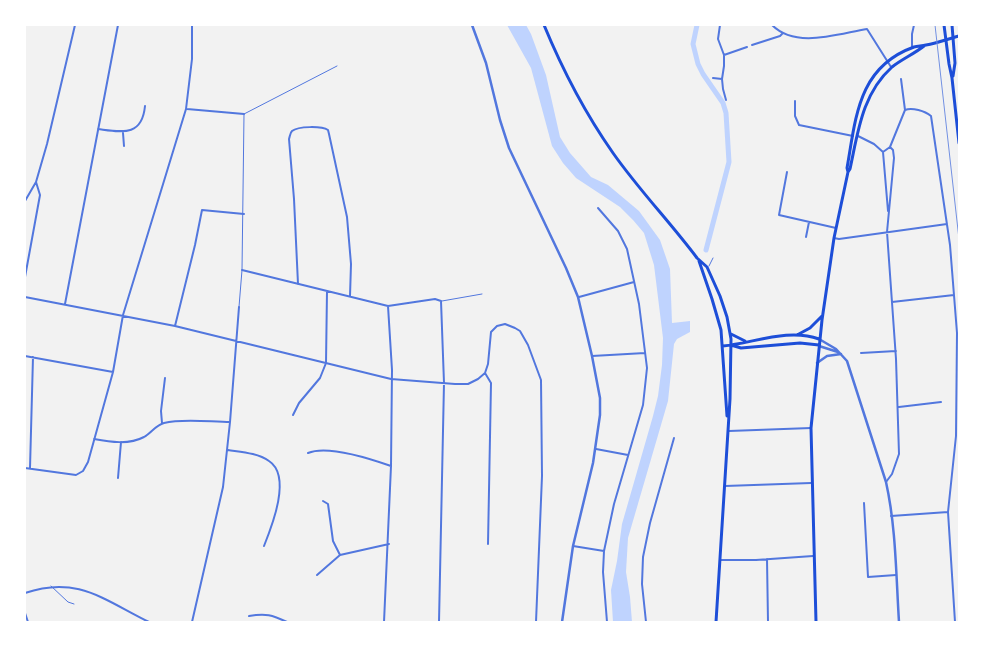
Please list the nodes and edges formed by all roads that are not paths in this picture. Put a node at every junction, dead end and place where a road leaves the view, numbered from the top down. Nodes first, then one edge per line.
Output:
1 (75, 25) edge
2 (118, 25) edge
3 (192, 25) edge
4 (472, 25) edge
5 (544, 25) edge
6 (720, 25) edge
7 (772, 25) edge
8 (914, 25) edge
9 (944, 25) edge
10 (952, 25) edge
11 (782, 34) junction
12 (959, 36) edge
13 (953, 37) junction
14 (945, 39) junction
15 (752, 45) dead end
16 (748, 46) dead end
17 (924, 46) junction
18 (912, 48) junction
19 (724, 54) junction
20 (888, 61) junction
21 (336, 66) dead end
22 (892, 68) junction
23 (713, 78) dead end
24 (952, 78) junction
25 (722, 79) junction
26 (901, 79) dead end
27 (726, 100) dead end
28 (795, 101) dead end
29 (145, 106) dead end
30 (186, 109) junction
31 (905, 110) junction
32 (244, 114) junction
33 (98, 129) junction
34 (123, 132) junction
35 (852, 136) junction
36 (857, 136) junction
37 (959, 144) edge
38 (124, 146) dead end
39 (890, 147) junction
40 (883, 152) junction
41 (787, 172) dead end
42 (848, 172) junction
43 (36, 182) junction
44 (25, 201) edge
45 (598, 208) dead end
46 (244, 214) junction
47 (889, 216) junction
48 (809, 222) junction
49 (947, 224) junction
50 (836, 228) junction
51 (887, 232) junction
52 (806, 236) dead end
53 (834, 238) junction
54 (697, 258) junction
55 (713, 258) dead end
56 (707, 267) junction
57 (242, 270) junction
58 (25, 278) edge
59 (634, 282) junction
60 (298, 284) junction
61 (328, 292) junction
62 (482, 294) dead end
63 (954, 295) junction
64 (350, 296) junction
65 (25, 297) edge
66 (578, 297) junction
67 (441, 301) junction
68 (892, 302) junction
69 (65, 304) junction
70 (388, 306) junction
71 (239, 307) joint
72 (123, 315) junction
73 (822, 316) junction
74 (175, 326) junction
75 (730, 333) junction
76 (797, 335) junction
77 (819, 339) junction
78 (747, 341) junction
79 (237, 342) junction
80 (731, 345) junction
81 (819, 345) junction
82 (723, 346) junction
83 (896, 351) junction
84 (646, 353) junction
85 (861, 353) dead end
86 (841, 354) junction
87 (25, 356) edge
88 (592, 356) junction
89 (33, 358) junction
90 (326, 363) junction
91 (817, 363) junction
92 (113, 372) junction
93 (485, 373) junction
94 (165, 378) dead end
95 (391, 380) junction
96 (444, 383) junction
97 (958, 400) edge
98 (941, 402) dead end
99 (898, 407) junction
100 (293, 416) dead end
101 (728, 420) junction
102 (230, 422) junction
103 (162, 424) junction
104 (811, 428) junction
105 (727, 432) junction
106 (674, 438) dead end
107 (94, 439) junction
108 (121, 442) junction
109 (596, 448) junction
110 (228, 450) junction
111 (308, 453) dead end
112 (628, 455) junction
113 (391, 466) junction
114 (25, 468) edge
115 (30, 468) junction
116 (118, 478) dead end
117 (886, 482) junction
118 (814, 483) junction
119 (725, 486) junction
120 (323, 501) dead end
121 (864, 503) dead end
122 (948, 512) junction
123 (891, 516) junction
124 (389, 544) junction
125 (488, 544) dead end
126 (264, 546) dead end
127 (573, 546) junction
128 (604, 551) junction
129 (340, 555) junction
130 (815, 556) junction
131 (767, 559) junction
132 (720, 560) junction
133 (896, 575) junction
134 (316, 576) dead end
135 (51, 586) junction
136 (25, 593) edge
137 (74, 604) dead end
138 (25, 613) edge
139 (249, 616) dead end
140 (28, 622) edge
141 (149, 622) edge
142 (192, 622) edge
143 (287, 622) edge
144 (384, 622) edge
145 (439, 622) edge
146 (536, 622) edge
147 (562, 622) edge
148 (607, 622) edge
149 (646, 622) edge
150 (716, 622) edge
151 (768, 622) edge
152 (816, 622) edge
153 (899, 622) edge
154 (956, 622) edge

1 - 43 street
2 - 33 street
3 - 30 street
4 - 66 street
5 - 54 main road
6 - 19 street
7 - 11 street
8 - 18 street
9 - 14 main road
10 - 13 main road
11 - 15 street
11 - 20 street
12 - 13 main road
13 - 14 main road
13 - 24 main road
14 - 17 main road
14 - 24 main road
16 - 19 street
17 - 18 main road
17 - 22 main road
18 - 20 main road
19 - 25 street
20 - 22 street
20 - 35 main road
21 - 32 lane
22 - 36 main road
23 - 25 street
24 - 37 main road
25 - 27 street
26 - 31 street
28 - 35 street
29 - 34 street
30 - 32 street
30 - 72 street
31 - 39 street
31 - 49 street
32 - 46 lane
33 - 34 street
33 - 69 street
34 - 38 street
35 - 36 street
35 - 42 main road
36 - 40 street
36 - 42 main road
39 - 40 street
39 - 47 street
40 - 47 street
41 - 48 street
42 - 50 main road
43 - 44 street
43 - 58 street
45 - 59 street
46 - 57 lane
46 - 74 street
47 - 51 street
48 - 50 street
48 - 52 street
49 - 51 street
49 - 63 street
50 - 53 main road
51 - 53 street
51 - 68 street
53 - 73 main road
54 - 56 main road
54 - 82 main road
55 - 56 lane
56 - 75 main road
57 - 60 street
57 - 71 lane
59 - 66 street
59 - 84 street
60 - 61 street
60 - 64 street
61 - 64 street
61 - 90 street
62 - 67 lane
63 - 68 street
63 - 97 street
64 - 70 street
65 - 69 street
66 - 88 street
67 - 70 street
67 - 96 street
68 - 83 street
69 - 72 street
70 - 95 street
71 - 79 street
72 - 74 street
72 - 92 street
73 - 76 main road
73 - 77 main road
74 - 79 street
75 - 78 main road
75 - 80 main road
76 - 77 main road
76 - 78 main road
77 - 81 main road
77 - 86 street
78 - 80 main road
79 - 90 street
79 - 102 street
80 - 81 main road
80 - 82 main road
80 - 101 main road
81 - 86 street
81 - 91 main road
82 - 101 main road
83 - 85 street
83 - 99 street
84 - 88 street
84 - 112 street
86 - 91 street
86 - 117 street
87 - 89 street
88 - 109 street
89 - 92 street
89 - 115 street
90 - 95 street
90 - 100 street
91 - 104 main road
92 - 107 street
93 - 96 street
93 - 125 street
93 - 146 street
94 - 103 street
95 - 96 street
95 - 113 street
96 - 145 street
97 - 122 street
98 - 99 street
99 - 117 street
101 - 105 main road
102 - 103 street
102 - 110 street
103 - 108 street
104 - 105 street
104 - 118 main road
105 - 119 main road
106 - 149 street
107 - 108 street
107 - 115 street
108 - 116 street
109 - 112 street
109 - 127 street
110 - 126 street
110 - 142 street
111 - 113 street
112 - 128 street
113 - 124 street
114 - 115 street
117 - 123 street
118 - 119 street
118 - 130 main road
119 - 132 main road
120 - 129 street
121 - 133 street
122 - 123 street
122 - 154 street
123 - 133 street
124 - 129 street
124 - 144 street
127 - 128 street
127 - 147 street
128 - 148 street
129 - 134 street
130 - 131 street
130 - 152 main road
131 - 132 street
131 - 151 street
132 - 150 main road
133 - 153 street
135 - 136 street
135 - 137 lane
135 - 141 street
138 - 140 street
139 - 143 street

